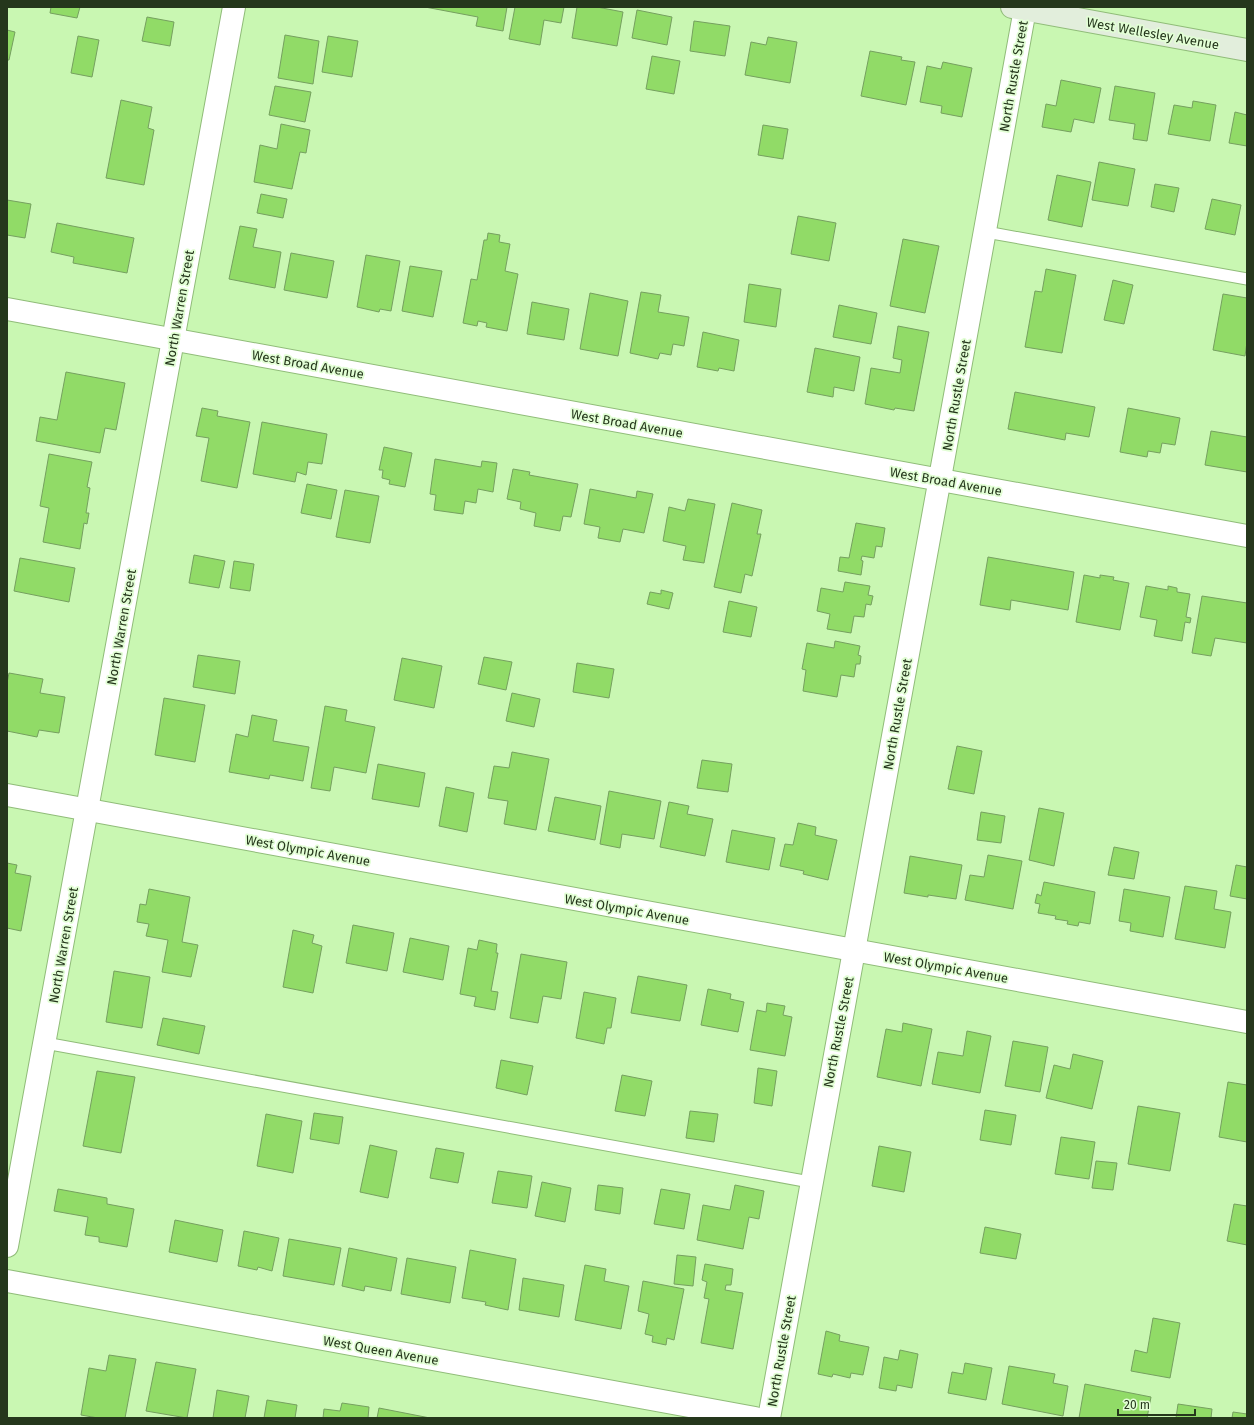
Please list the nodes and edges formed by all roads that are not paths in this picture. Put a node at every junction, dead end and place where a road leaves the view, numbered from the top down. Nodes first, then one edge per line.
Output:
1 (234, 7) edge
2 (1019, 8) edge
3 (1247, 50) edge
4 (986, 232) junction
5 (1247, 279) edge
6 (7, 308) edge
7 (173, 339) junction
8 (940, 480) junction
9 (1247, 536) edge
10 (7, 795) edge
11 (87, 810) junction
12 (853, 950) junction
13 (1247, 1022) edge
14 (45, 1043) junction
15 (810, 1182) junction
16 (7, 1246) edge
17 (7, 1282) edge
18 (755, 1418) edge
19 (769, 1418) edge

1 - 7 street, North Warren Street
2 - 3 main road, West Wellesley Avenue
2 - 4 street, North Rustle Street
4 - 5 lane
4 - 8 street, North Rustle Street
6 - 7 street, West Broad Avenue
7 - 8 street, West Broad Avenue
7 - 11 street, North Warren Street
8 - 9 street, West Broad Avenue
8 - 12 street, North Rustle Street
10 - 11 street, West Olympic Avenue
11 - 12 street, West Olympic Avenue
11 - 14 street, North Warren Street
12 - 13 street, West Olympic Avenue
12 - 15 street, North Rustle Street
14 - 15 lane
14 - 16 street, North Warren Street
15 - 19 street, North Rustle Street
17 - 18 street, West Queen Avenue

